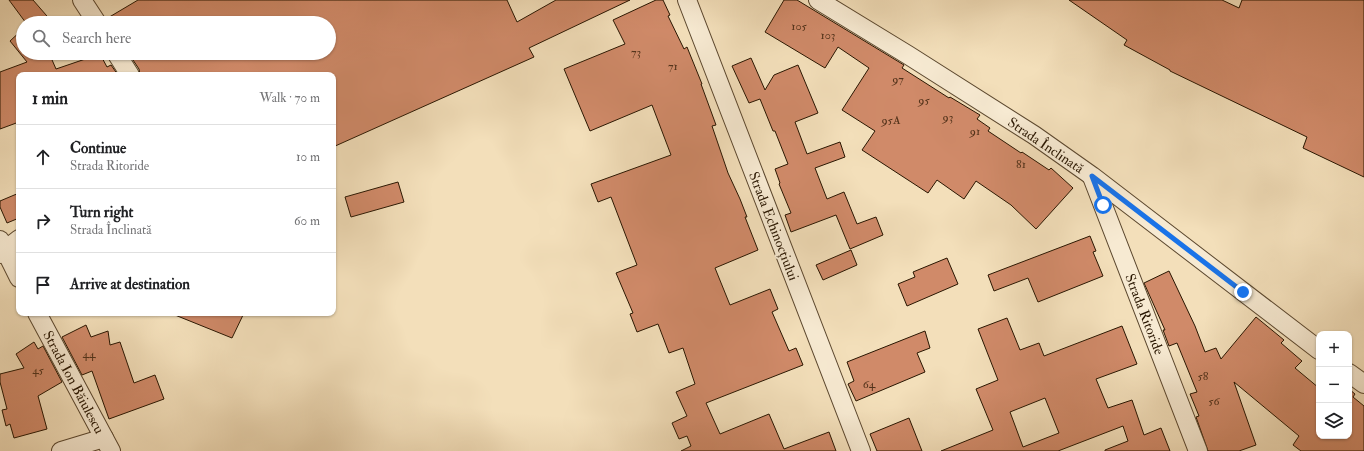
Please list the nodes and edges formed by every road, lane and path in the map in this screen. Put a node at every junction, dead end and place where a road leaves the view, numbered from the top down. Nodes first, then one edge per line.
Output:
1 (82, 0) edge
2 (687, 0) edge
3 (818, 0) edge
4 (92, 16) edge
5 (120, 60) edge
6 (128, 72) edge
7 (1092, 176) junction
8 (16, 241) edge
9 (2, 248) edge
10 (16, 273) edge
11 (39, 316) edge
12 (1316, 348) edge
13 (1352, 375) edge
14 (1364, 384) edge
15 (108, 444) edge
16 (61, 451) edge
17 (861, 451) edge
18 (1198, 451) edge

1 - 4 street
2 - 17 street, Strada Echinocțiului
3 - 7 street, Strada Înclinată
5 - 6 street
7 - 12 street, Strada Înclinată
7 - 18 street, Strada Ritoride
8 - 9 street
9 - 10 street
11 - 15 street, Strada Ion Băiulescu
13 - 14 street
15 - 16 street

